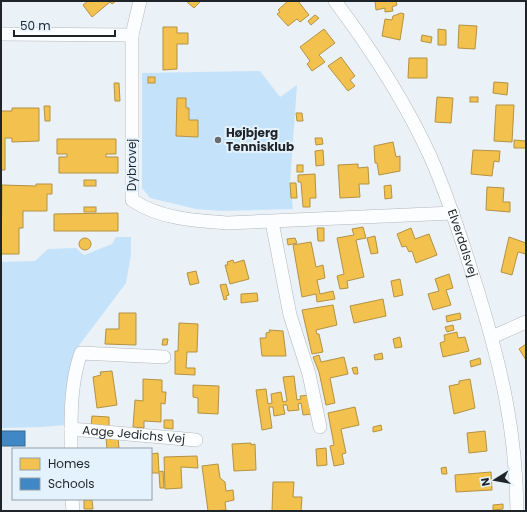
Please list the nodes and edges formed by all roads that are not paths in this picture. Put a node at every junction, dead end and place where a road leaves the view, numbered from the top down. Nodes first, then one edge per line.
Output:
1 (140, 1) edge
2 (335, 1) edge
3 (1, 34) edge
4 (132, 35) junction
5 (453, 213) junction
6 (272, 222) junction
7 (526, 322) edge
8 (492, 337) junction
9 (164, 357) dead end
10 (320, 427) dead end
11 (71, 429) junction
12 (196, 440) dead end
13 (71, 448) edge
14 (72, 500) edge
15 (73, 511) edge
16 (517, 511) edge

1 - 4 street
2 - 5 street, Elverdalsvej
3 - 4 street
4 - 6 street, Dybrovej
5 - 6 street, Dybrovej
5 - 8 street, Elverdalsvej
6 - 10 street
7 - 8 street
8 - 16 street, Elverdalsvej
9 - 11 street, Aage Jedichs Vej
11 - 12 street, Aage Jedichs Vej
11 - 13 street, Aage Jedichs Vej
14 - 15 street

